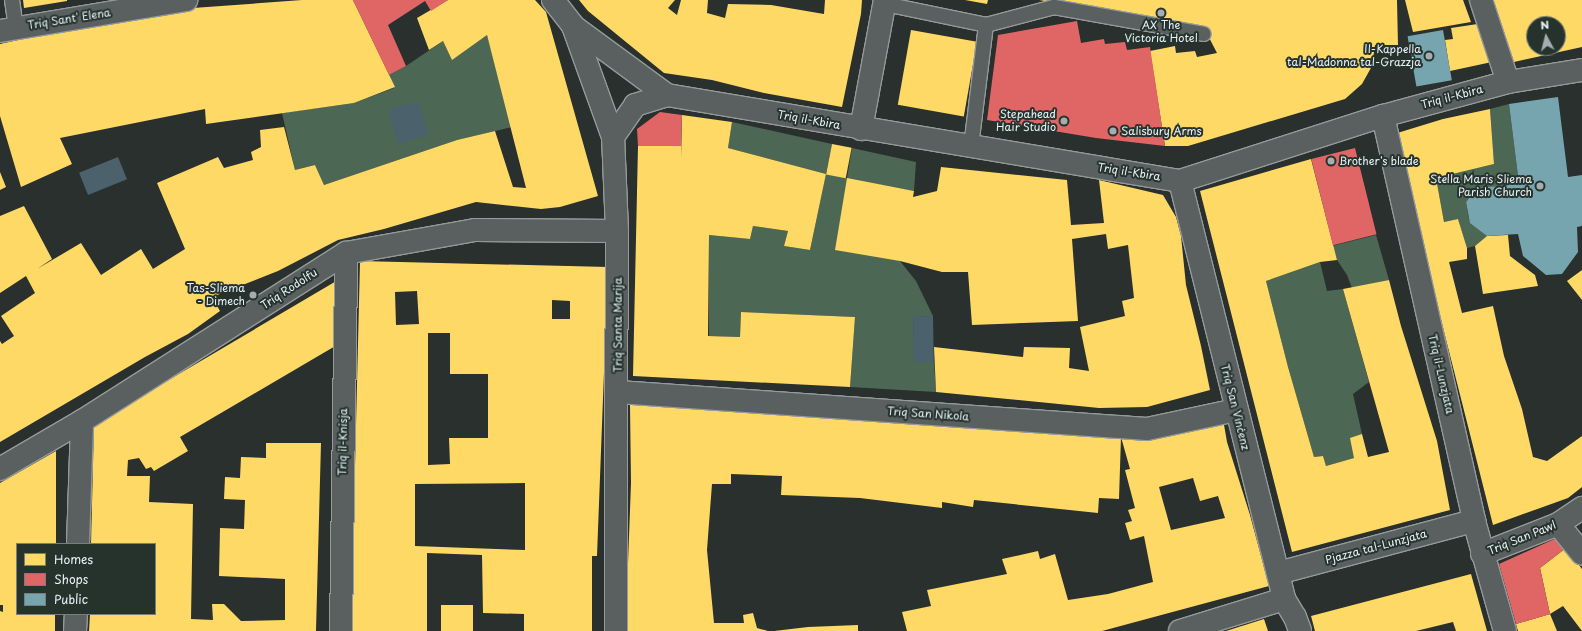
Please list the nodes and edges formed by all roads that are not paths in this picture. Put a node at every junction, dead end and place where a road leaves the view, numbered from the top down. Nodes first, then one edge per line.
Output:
1 (12, 0) edge
2 (553, 0) edge
3 (1481, 0) edge
4 (179, 1) edge
5 (885, 2) edge
6 (986, 25) junction
7 (573, 26) junction
8 (8, 29) edge
9 (1204, 34) dead end
10 (1582, 70) edge
11 (1508, 82) junction
12 (667, 95) junction
13 (1383, 116) junction
14 (861, 129) junction
15 (613, 136) junction
16 (971, 147) junction
17 (1180, 181) junction
18 (617, 231) junction
19 (346, 253) junction
20 (618, 392) junction
21 (1236, 410) junction
22 (82, 422) junction
23 (0, 469) edge
24 (1582, 508) edge
25 (1474, 521) junction
26 (1558, 524) junction
27 (78, 543) edge
28 (1482, 554) junction
29 (1582, 554) edge
30 (1278, 573) junction
31 (1284, 599) junction
32 (76, 615) edge
33 (75, 631) edge
34 (341, 631) edge
35 (616, 631) edge
36 (1180, 631) edge
37 (1300, 631) edge
38 (1504, 631) edge

1 - 8 lane
2 - 7 street
3 - 11 street
4 - 8 street, Triq Sant' Elena
5 - 6 lane
5 - 14 street
6 - 9 lane
6 - 16 lane
7 - 12 street, Triq il-Kbira
7 - 15 street, Triq Santa Marija
10 - 11 street, Triq il-Kbira
11 - 13 street, Triq il-Kbira
12 - 14 street, Triq il-Kbira
12 - 15 street, Triq il-Kbira
13 - 17 street, Triq il-Kbira
13 - 25 street, Triq il-Lunzjata
14 - 16 street, Triq il-Kbira
15 - 18 street, Triq Santa Marija
16 - 17 street, Triq il-Kbira
17 - 21 street, Triq San Vinċenz
18 - 19 street, Triq Rodolfu
18 - 20 street, Triq Santa Marija
19 - 22 street, Triq Rodolfu
19 - 34 street, Triq il-Knisja
20 - 21 street, Triq San Nikola
20 - 35 street, Triq Santa Marija
21 - 30 street, Triq San Vinċenz
22 - 23 street, Triq Rodolfu
22 - 27 street
24 - 26 street, Triq San Pawl
25 - 28 street, Triq il-Lunzjata
25 - 30 street, Pjazza tal-Lunzjata
26 - 28 street, Triq San Pawl
26 - 29 street
28 - 38 street, Triq il-Lunzjata
30 - 31 street, Triq San Vinċenz
31 - 36 street
31 - 37 street, Triq San Vinċenz
32 - 33 street

